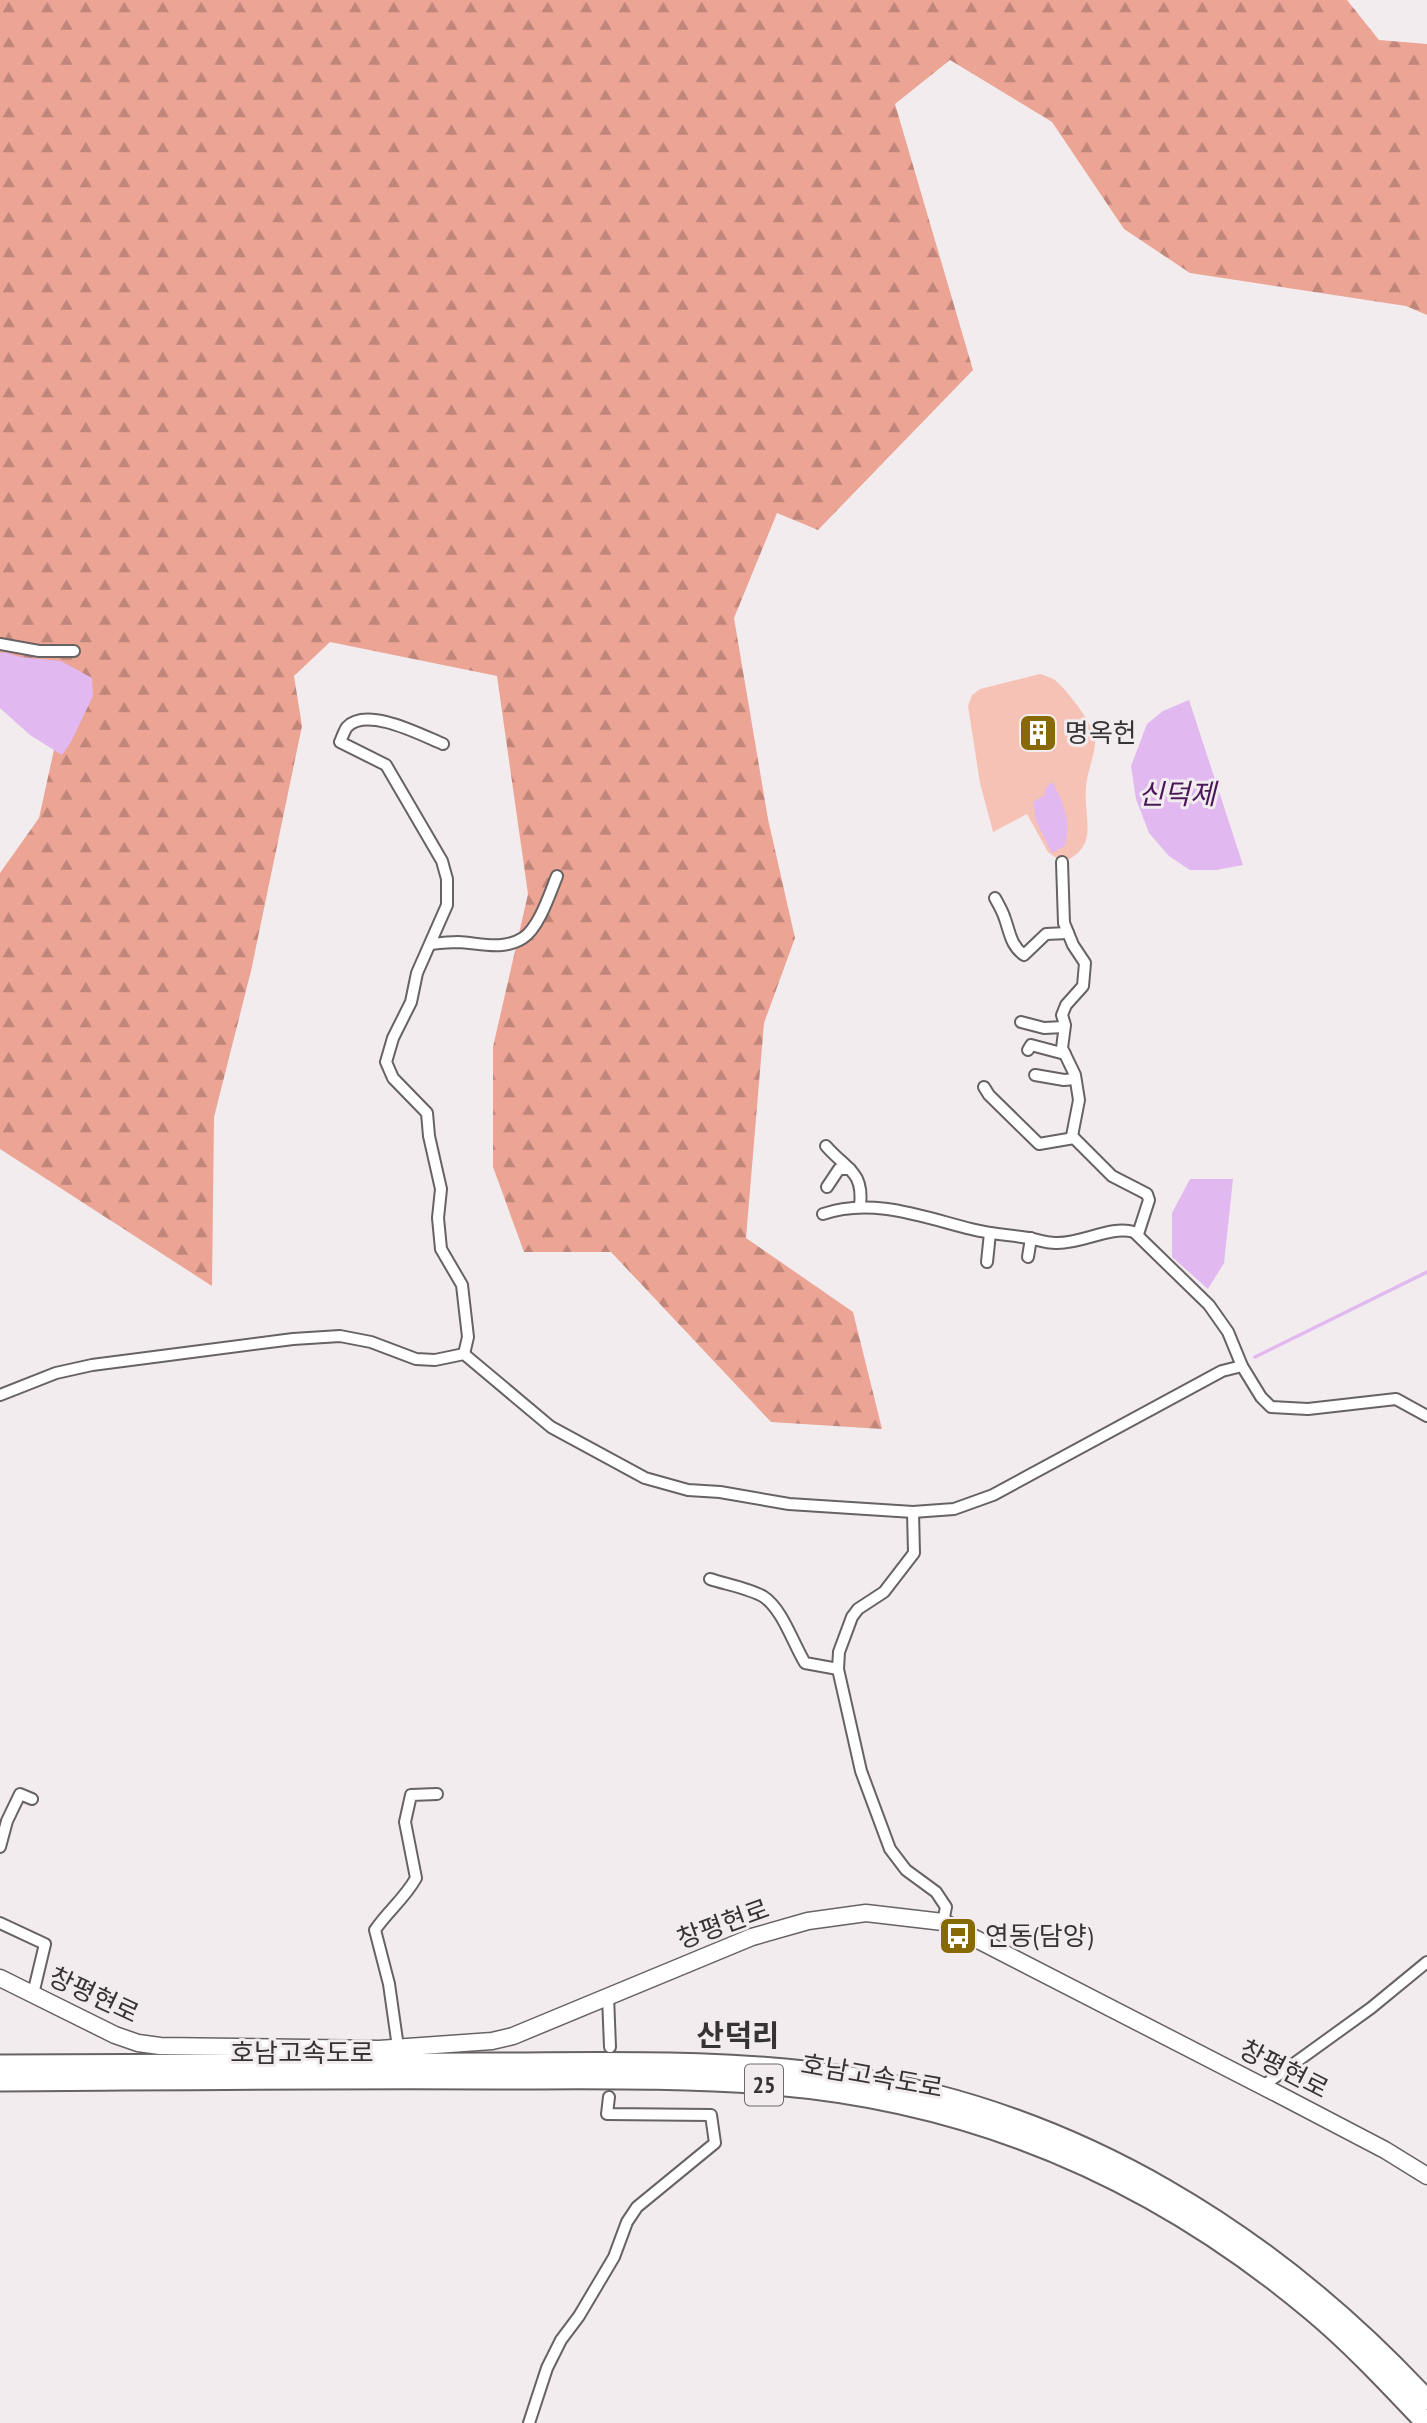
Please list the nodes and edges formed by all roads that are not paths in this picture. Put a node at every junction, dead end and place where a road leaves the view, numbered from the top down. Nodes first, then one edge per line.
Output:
1 (0, 644) edge
2 (74, 651) dead end
3 (443, 744) dead end
4 (1062, 862) dead end
5 (557, 876) dead end
6 (995, 898) dead end
7 (1069, 933) junction
8 (430, 944) junction
9 (1021, 1022) dead end
10 (1064, 1027) junction
11 (1028, 1051) dead end
12 (1065, 1054) junction
13 (1035, 1075) dead end
14 (1075, 1079) junction
15 (984, 1087) dead end
16 (1074, 1138) junction
17 (827, 1146) dead end
18 (850, 1169) junction
19 (827, 1187) dead end
20 (860, 1206) junction
21 (823, 1214) dead end
22 (990, 1233) junction
23 (1138, 1234) junction
24 (1031, 1238) junction
25 (1028, 1257) dead end
26 (987, 1262) dead end
27 (464, 1354) junction
28 (1242, 1366) junction
29 (0, 1395) edge
30 (1427, 1416) edge
31 (913, 1512) junction
32 (710, 1579) dead end
33 (838, 1669) junction
34 (438, 1794) dead end
35 (32, 1799) dead end
36 (0, 1847) edge
37 (943, 1922) junction
38 (0, 1923) edge
39 (1427, 1962) edge
40 (0, 1978) edge
41 (33, 1994) junction
42 (608, 1996) junction
43 (398, 2047) junction
44 (610, 2047) dead end
45 (0, 2065) edge
46 (0, 2081) edge
47 (1263, 2086) junction
48 (609, 2096) dead end
49 (1427, 2176) edge
50 (1427, 2400) edge
51 (529, 2423) edge
52 (1426, 2423) edge

1 - 2 street
3 - 8 street
4 - 7 street
5 - 8 street
6 - 7 street
7 - 10 street
8 - 27 street
9 - 10 street
10 - 12 street
11 - 12 street
12 - 14 street
13 - 14 street
14 - 16 street
15 - 16 street
16 - 23 street
17 - 18 street
18 - 19 street
18 - 20 street
20 - 21 street
20 - 22 street
22 - 24 street
22 - 26 street
23 - 24 street
23 - 28 street
24 - 25 street
27 - 29 street
27 - 31 street
28 - 30 street
28 - 31 street
31 - 33 street
32 - 33 street
33 - 37 street
34 - 43 street
35 - 36 street
37 - 42 main road, 창평현로
37 - 47 main road, 창평현로
38 - 41 street
39 - 47 street
40 - 41 main road, 창평현로
41 - 43 main road, 창평현로
42 - 43 main road, 창평현로
42 - 44 street
45 - 50 highway, 호남고속도로 / 25
46 - 52 highway, 호남고속도로 / 25
47 - 49 main road, 창평현로
48 - 51 street

